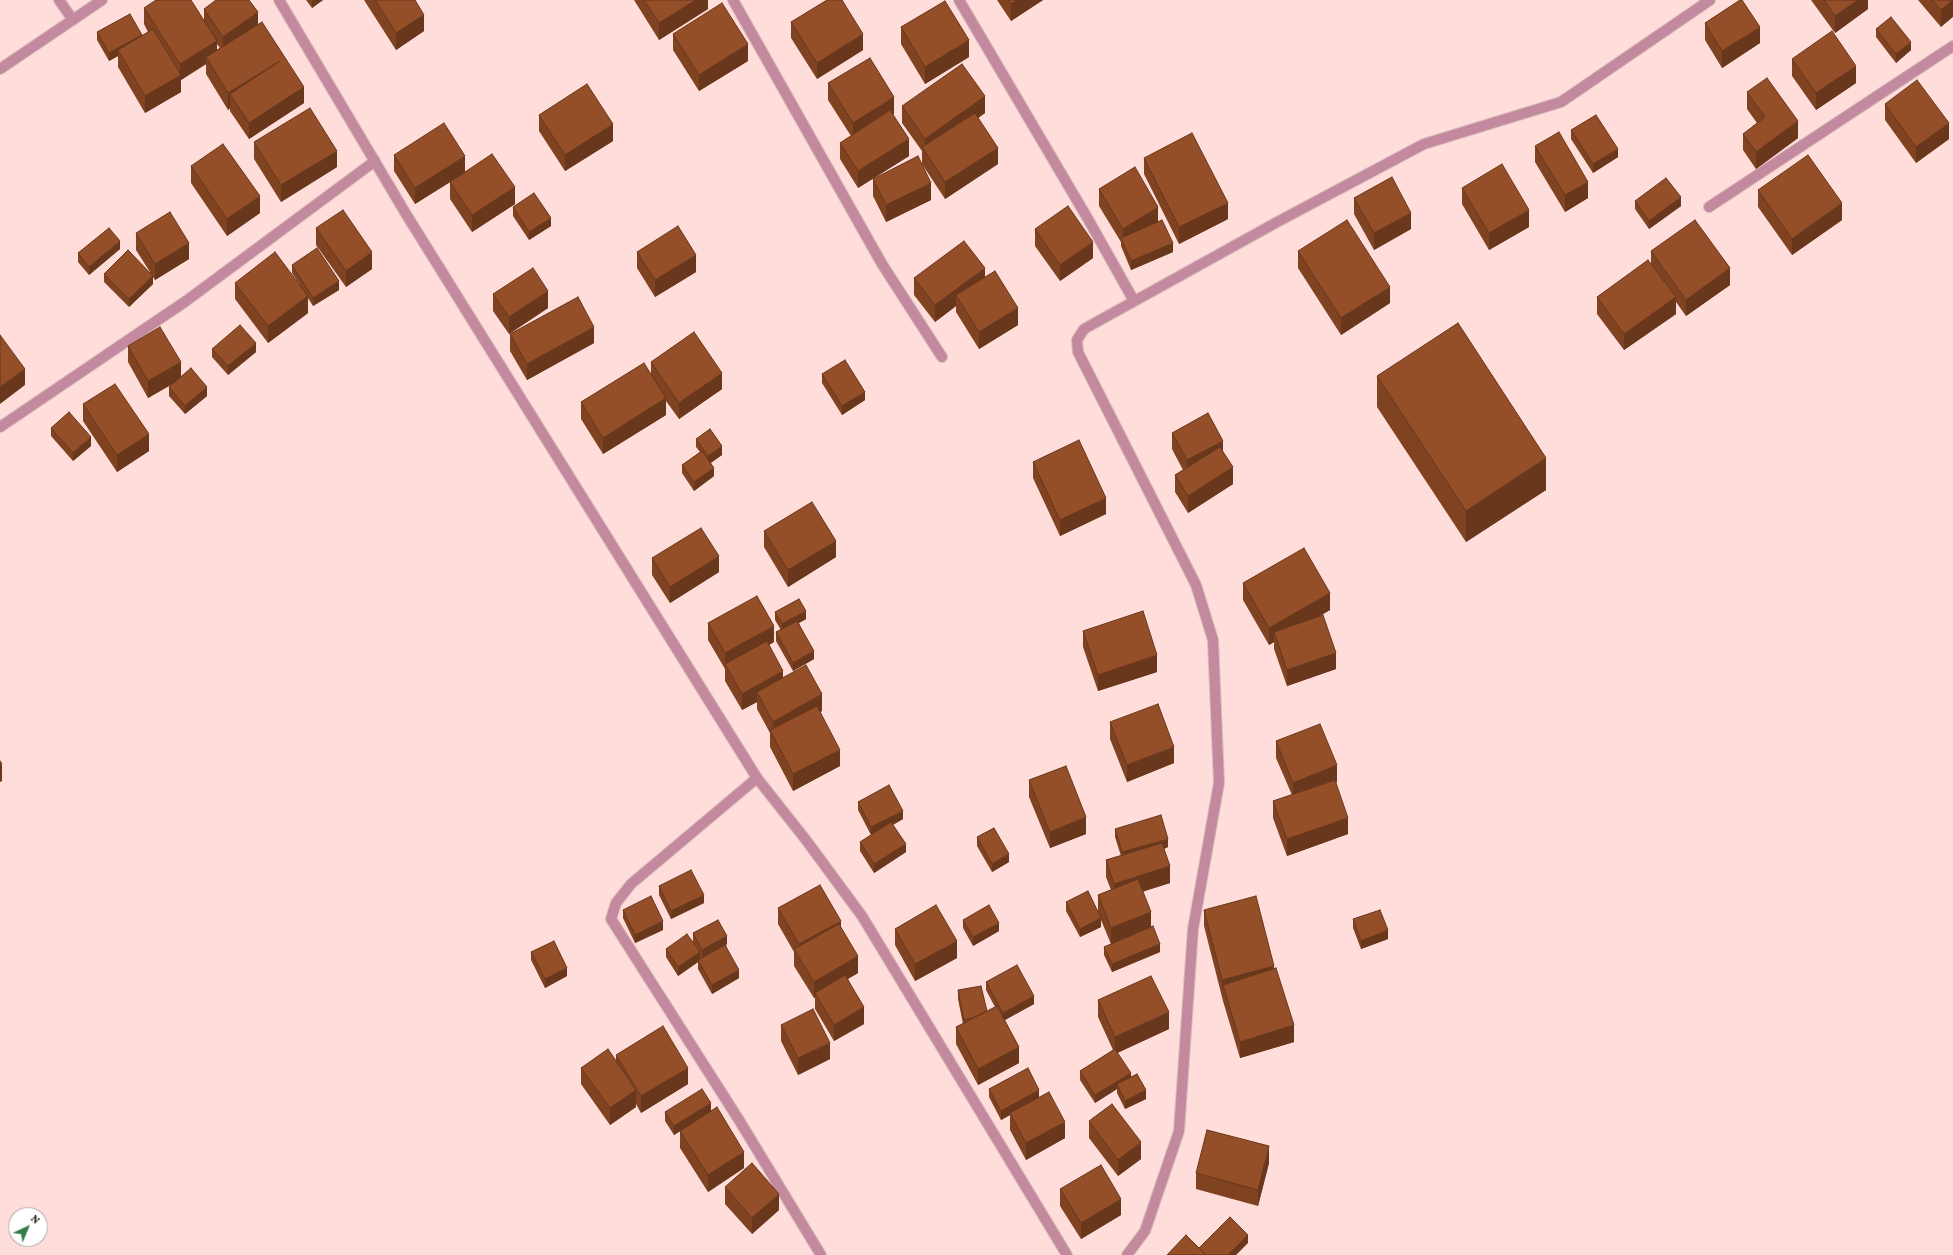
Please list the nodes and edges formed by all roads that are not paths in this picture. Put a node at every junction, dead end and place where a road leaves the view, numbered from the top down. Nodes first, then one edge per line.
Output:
1 (59, 0) edge
2 (102, 0) edge
3 (279, 0) edge
4 (733, 0) edge
5 (959, 0) edge
6 (1710, 0) edge
7 (73, 20) junction
8 (1953, 46) edge
9 (0, 69) edge
10 (375, 161) junction
11 (1709, 207) dead end
12 (1134, 301) junction
13 (942, 357) dead end
14 (0, 427) edge
15 (757, 778) junction
16 (821, 1255) edge
17 (1067, 1255) edge
18 (1127, 1255) edge

1 - 7 street
2 - 7 street
3 - 10 street
4 - 13 street
5 - 12 street
6 - 12 street
7 - 9 street
8 - 11 street
10 - 14 street
10 - 15 street
12 - 18 street
15 - 16 street
15 - 17 street

